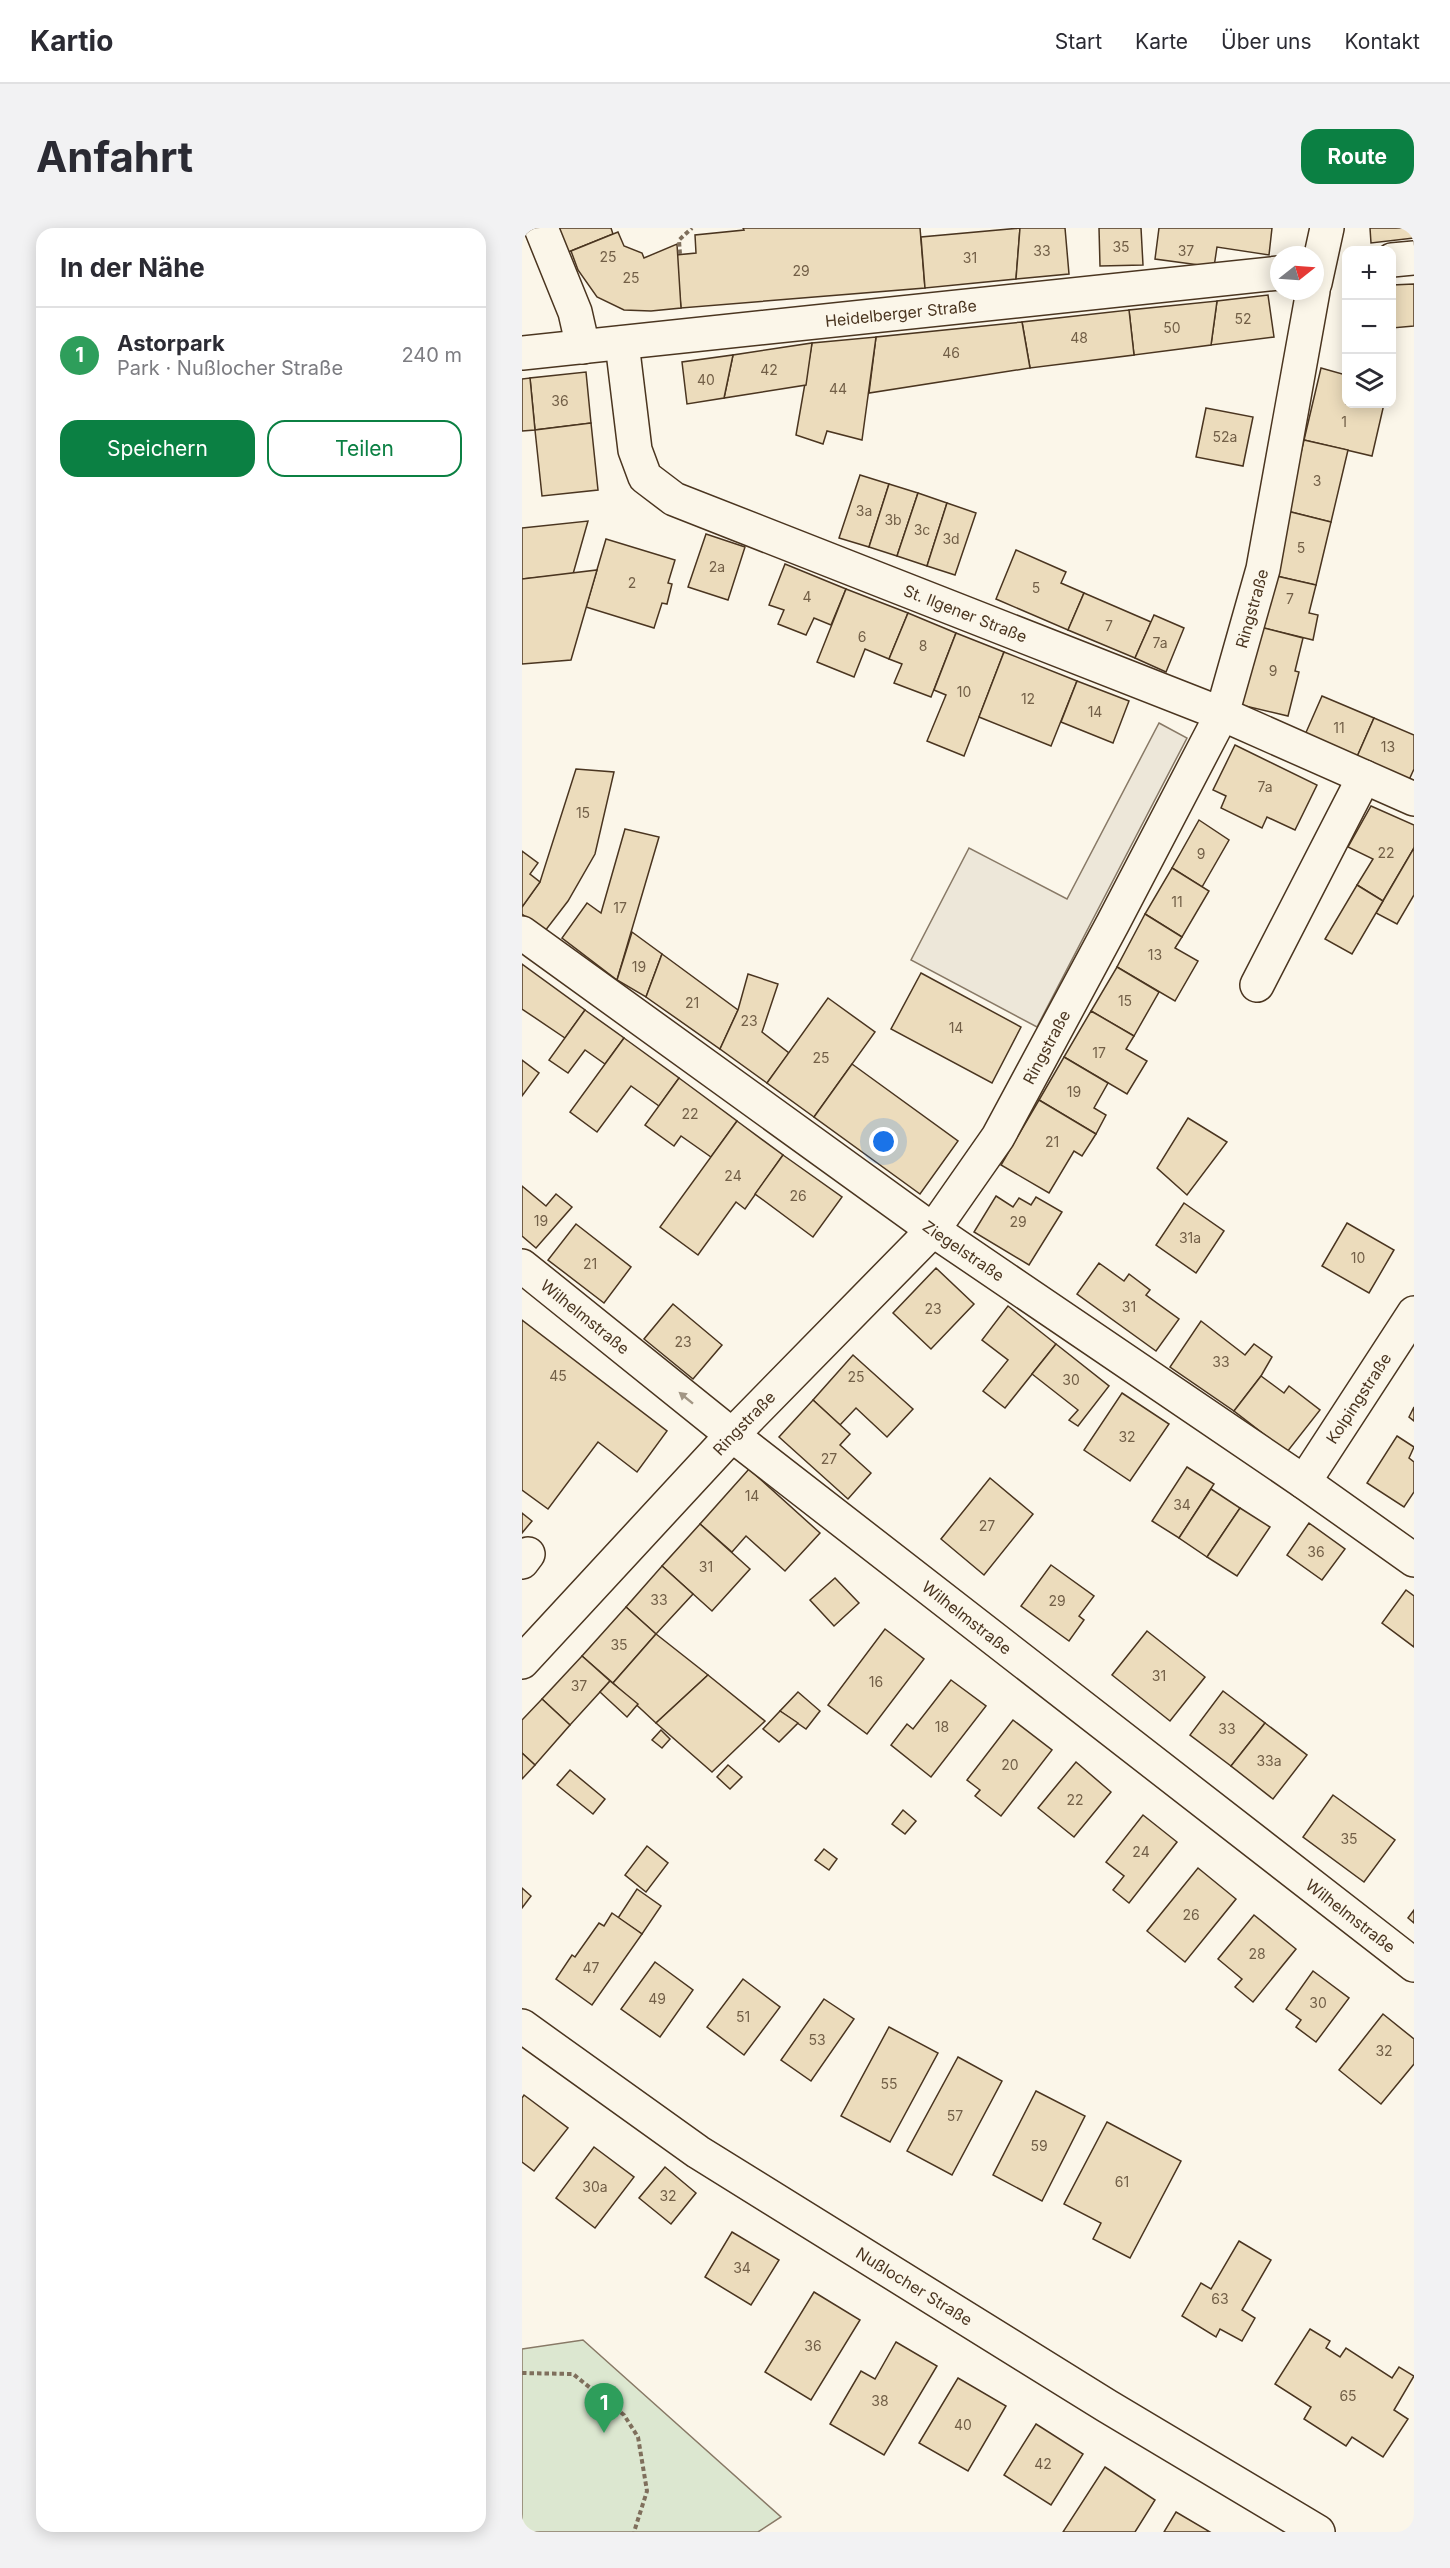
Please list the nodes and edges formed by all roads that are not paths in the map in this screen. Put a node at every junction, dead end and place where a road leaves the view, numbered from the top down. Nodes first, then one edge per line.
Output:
1 (541, 228) edge
2 (1327, 228) edge
3 (1324, 256) edge
4 (1414, 258) edge
5 (1396, 260) edge
6 (1270, 274) edge
7 (1317, 300) edge
8 (622, 343) junction
9 (584, 347) junction
10 (522, 353) edge
11 (1222, 714) junction
12 (1364, 777) junction
13 (1414, 799) edge
14 (522, 933) edge
15 (1257, 985) dead end
16 (933, 1230) junction
17 (522, 1266) edge
18 (1414, 1313) edge
19 (732, 1435) junction
20 (1304, 1482) junction
21 (1414, 1560) edge
22 (524, 1656) edge
23 (1414, 1965) edge
24 (522, 2026) edge
25 (1318, 2532) edge

1 - 9 street
2 - 3 street, Ringstraße
4 - 5 street
6 - 8 street, Heidelberger Straße
7 - 11 street, Ringstraße
8 - 9 street, Heidelberger Straße
8 - 11 street, St. Ilgener Straße
9 - 10 street, Heidelberger Straße
11 - 12 street, St. Ilgener Straße
11 - 16 street, Ringstraße
12 - 13 street, St. Ilgener Straße
12 - 15 street
14 - 16 street, Ziegelstraße
16 - 19 street, Ringstraße
16 - 20 street, Ziegelstraße
19 -> 17 street, Wilhelmstraße
18 - 20 street, Kolpingstraße
19 - 22 street, Ringstraße
19 - 23 street, Wilhelmstraße
20 - 21 street, Ziegelstraße
24 - 25 street, Nußlocher Straße

